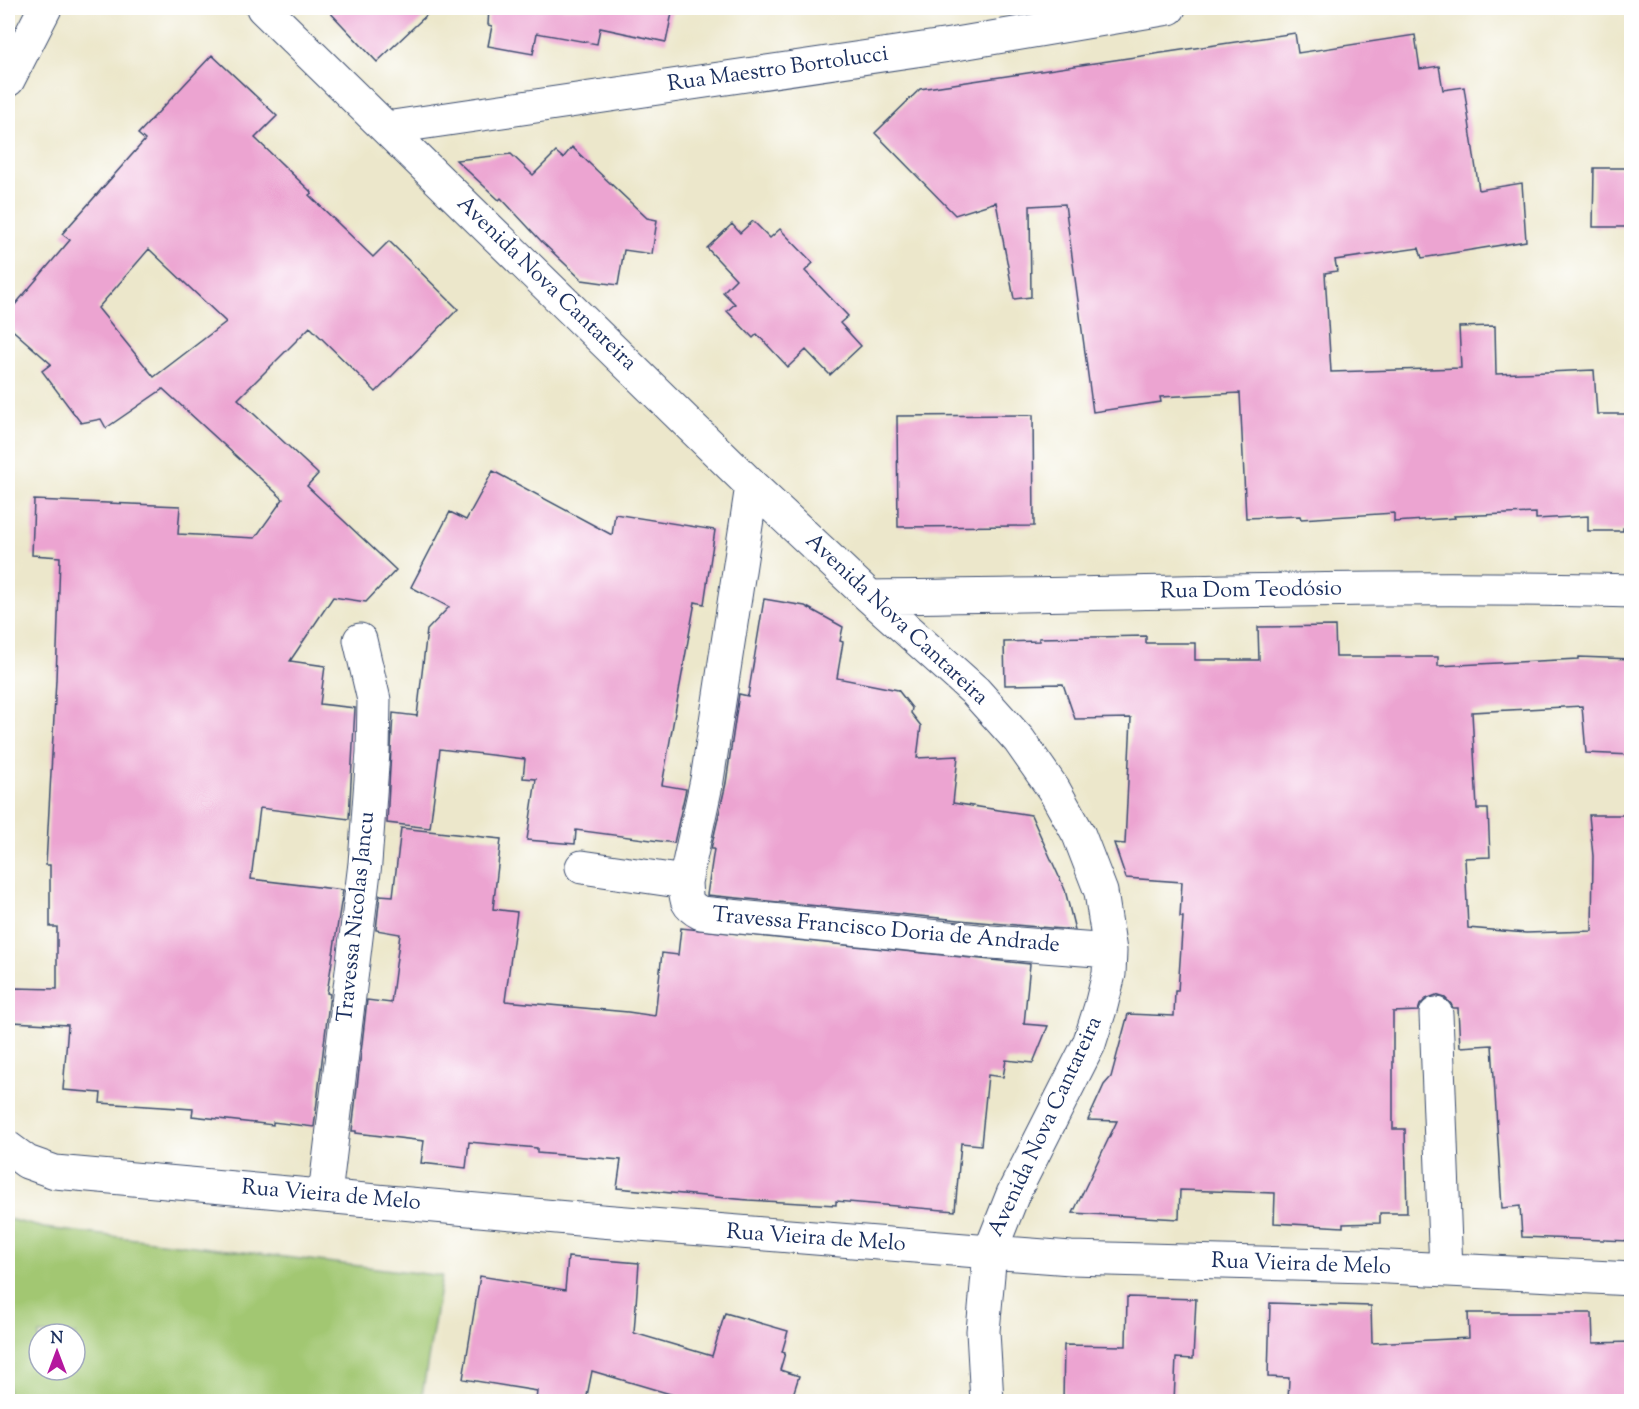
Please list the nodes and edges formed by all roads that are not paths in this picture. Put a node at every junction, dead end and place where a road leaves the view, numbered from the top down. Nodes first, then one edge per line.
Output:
1 (45, 8) edge
2 (263, 8) edge
3 (1169, 8) edge
4 (8, 80) edge
5 (386, 128) junction
6 (752, 486) junction
7 (1632, 591) edge
8 (870, 597) junction
9 (360, 640) dead end
10 (582, 867) dead end
11 (685, 882) junction
12 (1110, 951) junction
13 (1436, 1014) dead end
14 (8, 1148) edge
15 (325, 1195) junction
16 (990, 1252) junction
17 (1446, 1270) junction
18 (1632, 1279) edge
19 (987, 1401) edge

1 - 4 street
2 - 5 street, Avenida Nova Cantareira
3 - 5 street, Rua Maestro Bortolucci
5 - 6 street, Avenida Nova Cantareira
6 - 8 street, Avenida Nova Cantareira
6 - 11 street, Travessa Francisco Doria de Andrade
7 - 8 street, Rua Dom Teodósio
8 - 12 street, Avenida Nova Cantareira
9 - 15 street, Travessa Nicolas Jancu
10 - 11 street
11 - 12 street, Travessa Francisco Doria de Andrade
12 - 16 street, Avenida Nova Cantareira
13 - 17 street
14 - 15 street, Rua Vieira de Melo
15 - 16 street, Rua Vieira de Melo
16 - 17 street, Rua Vieira de Melo
16 - 19 street, Avenida Nova Cantareira
17 - 18 street, Rua Vieira de Melo

